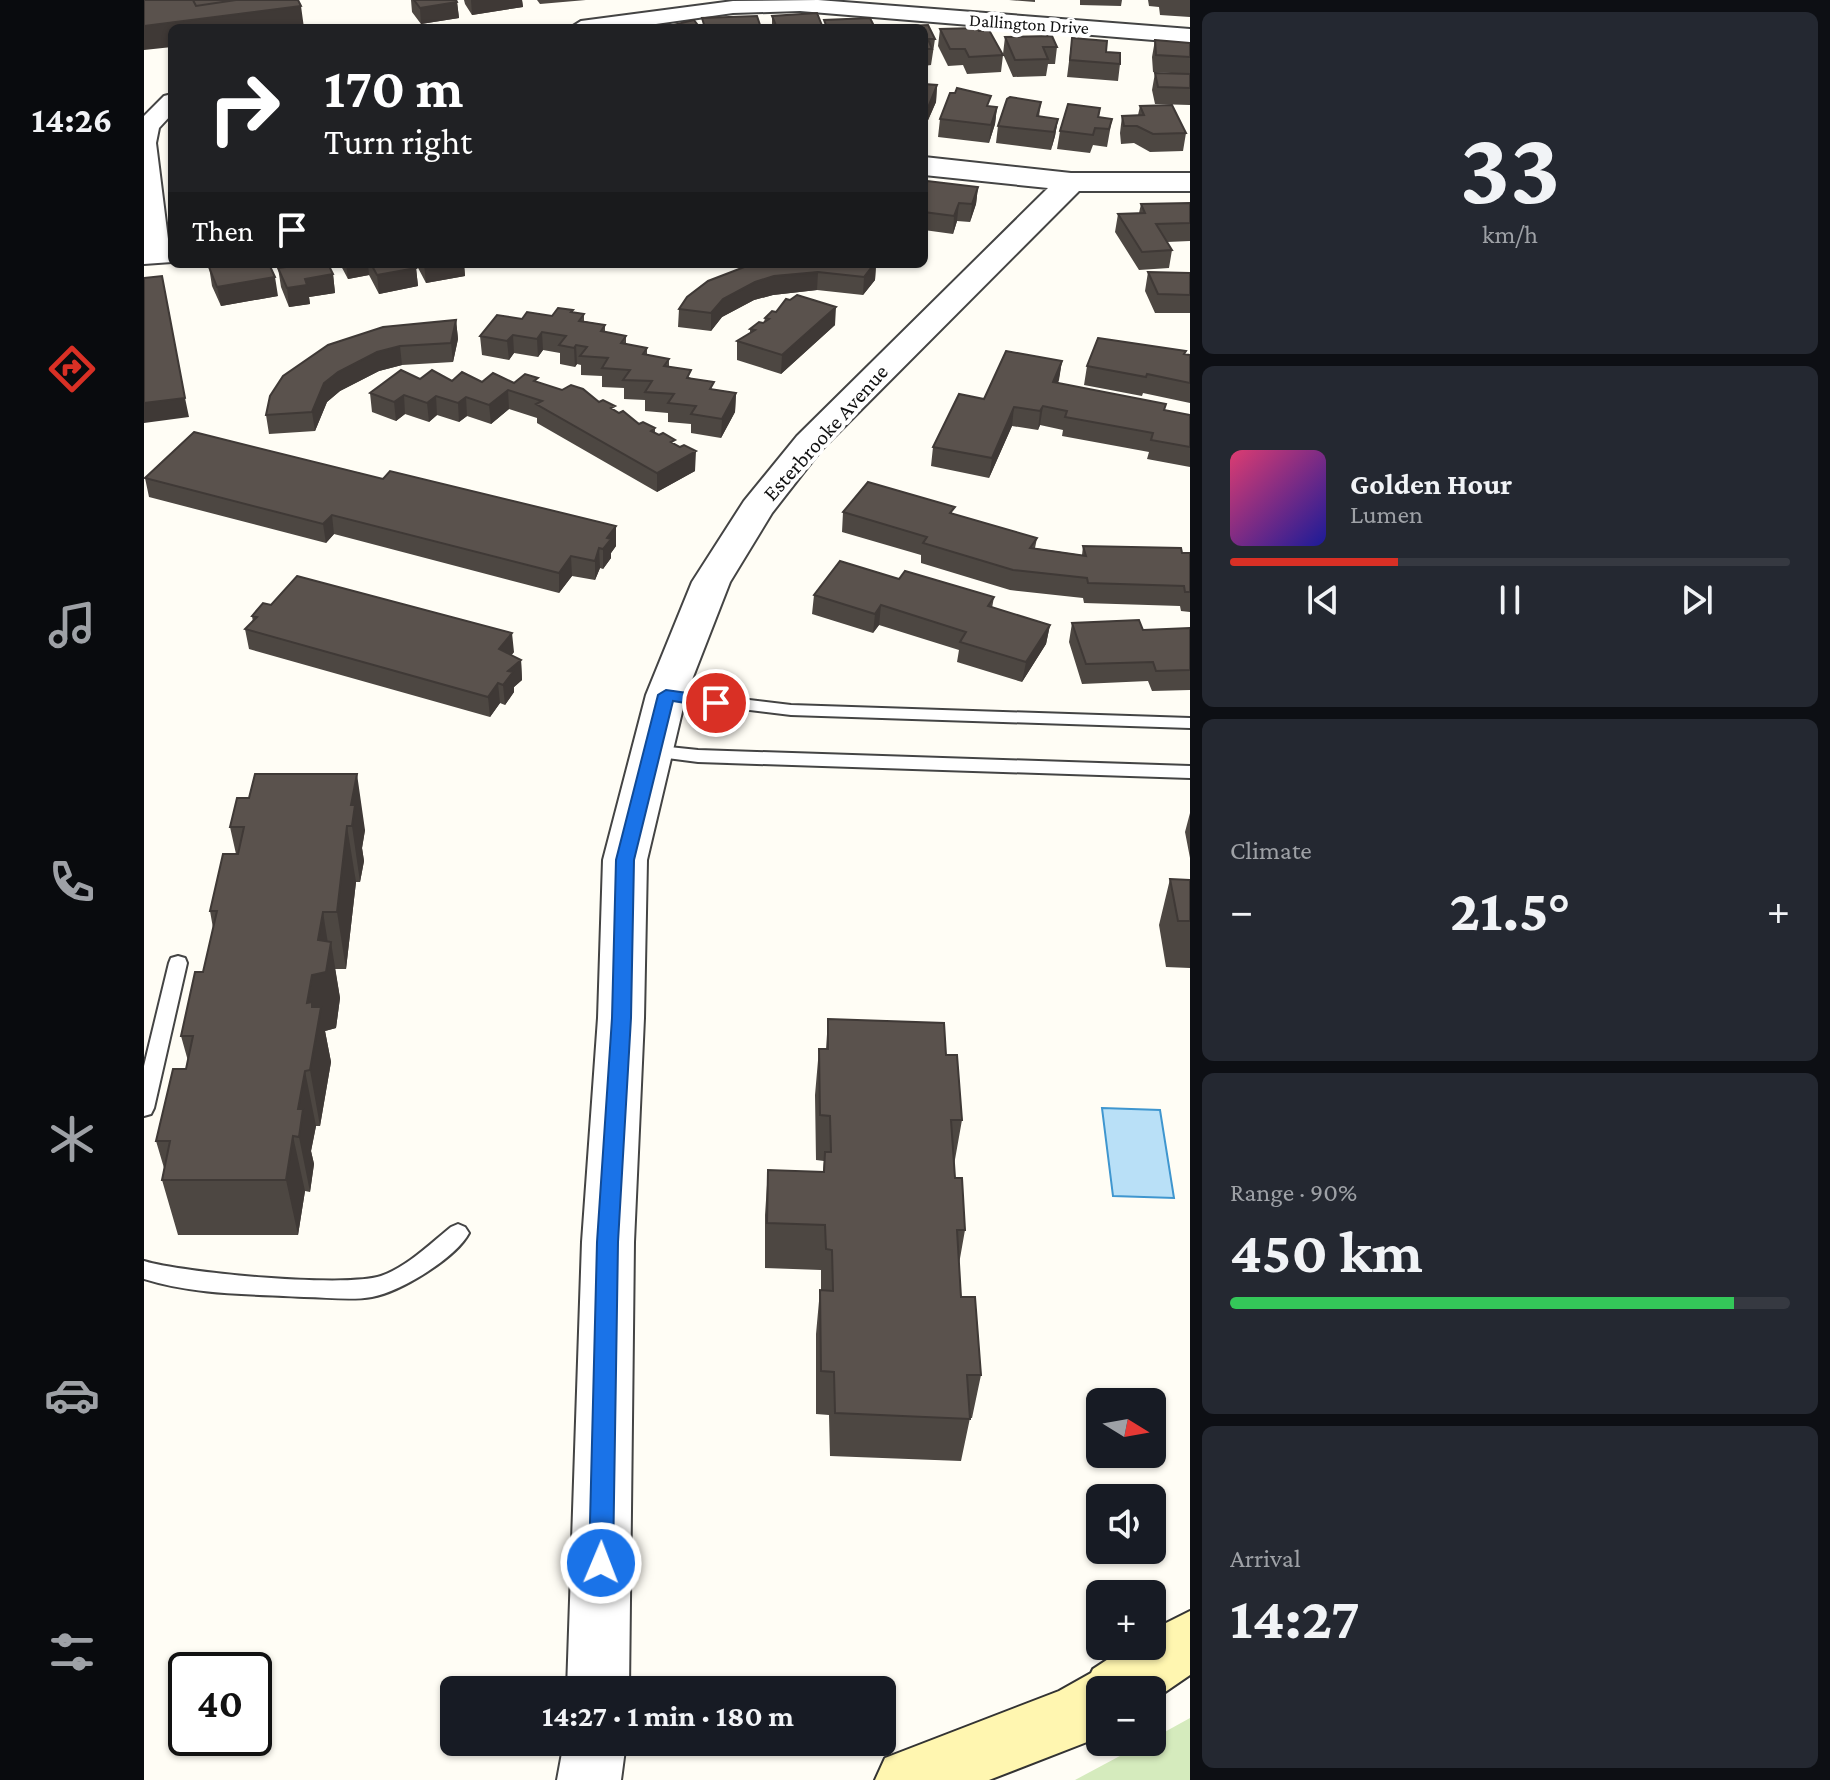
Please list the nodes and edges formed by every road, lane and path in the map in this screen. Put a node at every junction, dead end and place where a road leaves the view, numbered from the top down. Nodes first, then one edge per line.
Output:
1 (947, 8) edge
2 (611, 24) edge
3 (1190, 36) edge
4 (168, 105) edge
5 (928, 166) edge
6 (1071, 182) junction
7 (1190, 182) edge
8 (158, 254) edge
9 (666, 695) junction
10 (1190, 723) edge
11 (650, 751) junction
12 (1190, 772) edge
13 (178, 963) dead end
14 (144, 1108) edge
15 (458, 1233) dead end
16 (144, 1270) edge
17 (1190, 1640) edge
18 (598, 1676) edge
19 (1136, 1676) edge
20 (1086, 1710) edge
21 (593, 1756) edge
22 (589, 1780) edge
23 (907, 1780) edge

1 - 2 street, Dallington Drive
1 - 3 street, Dallington Drive
4 - 8 street
5 - 6 street
6 - 7 street
6 - 9 street, Esterbrooke Avenue
9 - 10 lane
9 - 11 street, Esterbrooke Avenue
11 - 12 lane
11 - 18 street, Esterbrooke Avenue
13 - 14 lane
15 - 16 lane
17 - 19 main road
20 - 23 main road
21 - 22 street

